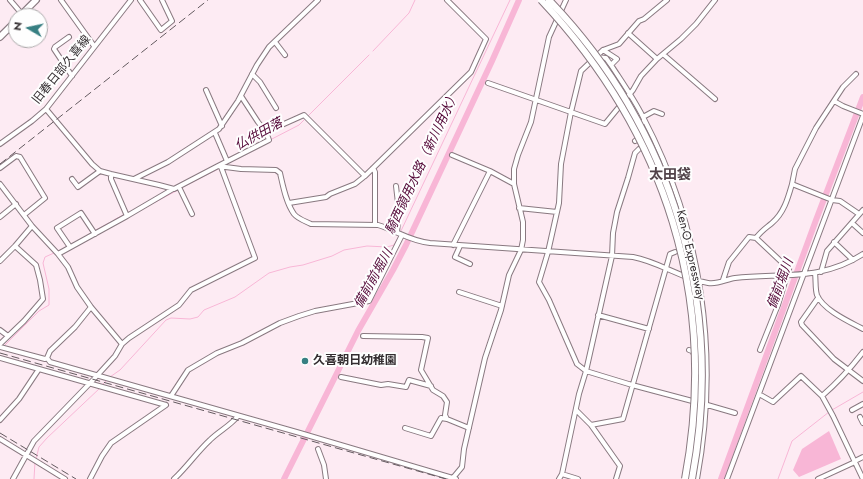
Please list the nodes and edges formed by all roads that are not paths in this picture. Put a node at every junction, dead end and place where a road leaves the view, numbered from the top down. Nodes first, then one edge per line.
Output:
1 (36, 0) edge
2 (61, 0) edge
3 (131, 0) edge
4 (140, 0) edge
5 (162, 0) edge
6 (318, 0) edge
7 (447, 0) edge
8 (541, 0) edge
9 (550, 0) edge
10 (566, 0) edge
11 (667, 0) edge
12 (713, 1) edge
13 (28, 8) edge
14 (8, 28) edge
15 (628, 33) junction
16 (0, 36) edge
17 (69, 37) dead end
18 (275, 42) junction
19 (94, 46) junction
20 (603, 50) junction
21 (285, 55) dead end
22 (664, 55) junction
23 (596, 56) junction
24 (657, 59) junction
25 (611, 65) junction
26 (252, 74) junction
27 (856, 74) dead end
28 (72, 76) junction
29 (488, 83) dead end
30 (206, 90) dead end
31 (630, 93) junction
32 (241, 96) junction
33 (716, 99) dead end
34 (536, 100) junction
35 (834, 100) junction
36 (46, 108) junction
37 (276, 108) dead end
38 (571, 112) junction
39 (662, 114) dead end
40 (863, 115) edge
41 (644, 118) junction
42 (222, 126) junction
43 (266, 132) junction
44 (215, 133) junction
45 (635, 141) dead end
46 (0, 144) edge
47 (639, 149) dead end
48 (452, 155) dead end
49 (227, 161) junction
50 (220, 167) junction
51 (0, 168) edge
52 (373, 168) junction
53 (100, 171) junction
54 (490, 171) junction
55 (110, 174) junction
56 (365, 176) junction
57 (72, 179) dead end
58 (134, 179) junction
59 (0, 184) edge
60 (514, 184) junction
61 (792, 184) junction
62 (396, 186) dead end
63 (179, 187) junction
64 (4, 189) junction
65 (174, 189) junction
66 (0, 193) edge
67 (832, 200) junction
68 (289, 203) junction
69 (16, 204) junction
70 (519, 208) junction
71 (863, 210) edge
72 (557, 212) junction
73 (192, 214) dead end
74 (859, 214) junction
75 (24, 215) junction
76 (127, 216) junction
77 (0, 217) edge
78 (852, 223) junction
79 (375, 225) junction
80 (32, 226) junction
81 (686, 226) junction
82 (671, 231) dead end
83 (397, 232) junction
84 (863, 233) edge
85 (95, 234) junction
86 (402, 235) junction
87 (756, 238) junction
88 (834, 242) junction
89 (453, 245) junction
90 (15, 246) junction
91 (460, 246) junction
92 (70, 247) junction
93 (521, 250) junction
94 (548, 252) junction
95 (675, 252) dead end
96 (58, 254) junction
97 (863, 254) edge
98 (612, 256) junction
99 (853, 260) junction
100 (0, 261) edge
101 (470, 264) dead end
102 (666, 268) junction
103 (789, 269) dead end
104 (821, 272) junction
105 (815, 273) junction
106 (804, 274) junction
107 (787, 275) junction
108 (723, 280) junction
109 (699, 281) junction
110 (459, 292) dead end
111 (818, 298) junction
112 (502, 306) junction
113 (91, 307) junction
114 (598, 315) junction
115 (649, 329) junction
116 (863, 329) edge
117 (0, 330) edge
118 (8, 336) junction
119 (363, 336) dead end
120 (122, 344) junction
121 (0, 345) edge
122 (689, 350) dead end
123 (760, 350) dead end
124 (863, 352) edge
125 (0, 358) edge
126 (47, 358) junction
127 (707, 361) junction
128 (39, 369) junction
129 (586, 371) junction
130 (849, 371) junction
131 (97, 375) junction
132 (341, 377) dead end
133 (863, 381) edge
134 (90, 384) junction
135 (632, 385) junction
136 (431, 386) junction
137 (759, 394) junction
138 (171, 396) junction
139 (822, 396) junction
140 (863, 404) edge
141 (706, 405) junction
142 (576, 410) junction
143 (852, 410) dead end
144 (735, 413) dead end
145 (238, 416) junction
146 (860, 417) dead end
147 (447, 419) junction
148 (0, 420) edge
149 (863, 422) edge
150 (590, 425) junction
151 (405, 428) dead end
152 (469, 428) junction
153 (0, 439) edge
154 (318, 448) dead end
155 (26, 455) junction
156 (863, 457) edge
157 (855, 462) junction
158 (562, 474) junction
159 (13, 479) edge
160 (65, 479) edge
161 (90, 479) edge
162 (174, 479) edge
163 (326, 479) edge
164 (454, 479) edge
165 (559, 479) edge
166 (578, 479) edge
167 (616, 479) edge
168 (685, 479) edge
169 (692, 479) edge
170 (697, 479) edge
171 (727, 479) edge
172 (818, 479) edge
173 (863, 479) edge

1 - 13 main road
2 - 19 street
3 - 19 street, 旧春日部久喜線
4 - 5 street
6 - 18 street
7 - 52 street
8 - 168 highway, Ken-O Expressway, bridge
9 - 169 highway, Ken-O Expressway, bridge
10 - 34 street
11 - 15 street
12 - 22 street
14 - 16 main road
15 - 20 street
15 - 24 street
17 - 28 street
18 - 21 street
18 - 26 street
19 - 28 street, 旧春日部久喜線
20 - 23 street
20 - 25 street
22 - 24 street
22 - 33 street
23 - 25 street
23 - 38 street
24 - 31 street
25 - 31 street
26 - 32 street
26 - 37 street
27 - 35 street
28 - 36 street, 旧春日部久喜線
29 - 34 street
30 - 42 street
31 - 38 street
31 - 41 street
32 - 42 street
32 - 43 street
34 - 38 street
34 - 60 street
35 - 40 street
35 - 61 street
36 - 46 street, 旧春日部久喜線
36 - 53 street
38 - 72 street
39 - 41 street
40 - 67 street
41 - 45 street
41 - 81 street
42 - 44 street
43 - 49 street
43 - 56 street
44 - 49 street
44 - 58 street
47 - 98 street
48 - 54 street
49 - 50 street
50 - 63 street
50 - 68 street
50 - 120 street
51 - 75 street
52 - 56 street
52 - 79 street
53 - 55 street
53 - 57 street
54 - 60 street
54 - 89 street
55 - 58 street
55 - 76 street
56 - 68 street
58 - 65 street
59 - 64 street
60 - 70 street
61 - 67 street
61 - 87 street
62 - 83 street
63 - 65 street
63 - 73 street
64 - 66 street
64 - 69 street
65 - 76 street
67 - 74 street
67 - 106 street
68 - 79 street
69 - 75 street
69 - 77 street
70 - 72 street
70 - 93 street
71 - 74 street
72 - 94 street
74 - 78 street
75 - 80 street
76 - 85 street
78 - 84 street
78 - 88 street
79 - 83 street
80 - 90 street
80 - 96 street
81 - 82 street
81 - 109 street
83 - 86 street
85 - 92 street
85 - 92 street
86 - 89 street
86 - 138 street
87 - 103 street
87 - 108 street
88 - 99 street
88 - 104 street
89 - 91 street
90 - 100 street
90 - 118 street
91 - 93 street
91 - 101 street
92 - 96 street
93 - 94 street
93 - 112 street
94 - 98 street
94 - 129 street
95 - 102 street
96 - 113 street
97 - 99 street
98 - 102 street
98 - 114 street
99 - 104 street
102 - 109 street
102 - 115 street
104 - 105 street
105 - 106 street
105 - 111 street
106 - 107 street
106 - 137 street
107 - 108 street
107 - 123 street
108 - 109 street
109 - 127 street
110 - 112 street
111 - 116 street
111 - 130 street
112 - 152 street
113 - 120 street
113 - 126 street
114 - 115 street
114 - 129 street
115 - 135 street
117 - 118 street
118 - 121 street
119 - 136 street
120 - 131 street
121 - 126 street
122 - 127 street
124 - 130 street
125 - 128 street
126 - 131 street
127 - 141 street
128 - 134 street
128 - 148 street
129 - 135 street
129 - 142 street
130 - 133 street
130 - 139 street
131 - 134 street
131 - 138 street
132 - 136 street
134 - 155 street
134 - 161 street
135 - 141 street
135 - 150 street
136 - 147 street
137 - 139 street
137 - 171 street
138 - 145 street
139 - 157 street
140 - 143 street
141 - 144 street
141 - 170 street
142 - 150 street
142 - 158 street
145 - 162 street
145 - 164 street
146 - 149 street
147 - 151 street
147 - 152 street
150 - 167 street
152 - 164 street
153 - 155 street
154 - 163 street
155 - 159 street
155 - 160 street
156 - 157 street
157 - 172 street
157 - 173 street
158 - 165 street
158 - 166 street

